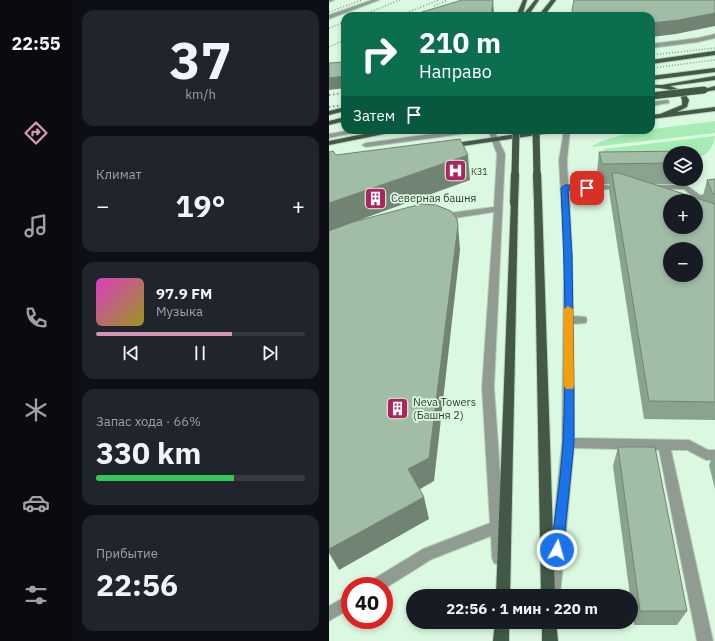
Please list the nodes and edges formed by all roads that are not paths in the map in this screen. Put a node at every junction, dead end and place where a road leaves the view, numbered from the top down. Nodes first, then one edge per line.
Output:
1 (332, 0) edge
2 (377, 0) edge
3 (525, 0) edge
4 (537, 0) edge
5 (554, 0) edge
6 (329, 1) edge
7 (343, 12) edge
8 (520, 12) edge
9 (528, 12) edge
10 (544, 12) edge
11 (341, 13) edge
12 (329, 17) edge
13 (715, 36) edge
14 (655, 45) edge
15 (715, 53) edge
16 (655, 61) edge
17 (715, 70) edge
18 (715, 74) edge
19 (655, 78) edge
20 (715, 78) edge
21 (655, 84) edge
22 (655, 85) edge
23 (655, 85) edge
24 (715, 88) edge
25 (655, 96) edge
26 (667, 102) dead end
27 (655, 104) edge
28 (715, 105) edge
29 (715, 109) edge
30 (341, 110) edge
31 (329, 114) edge
32 (341, 114) edge
33 (663, 115) junction
34 (655, 116) edge
35 (341, 118) edge
36 (329, 119) edge
37 (341, 120) edge
38 (341, 124) edge
39 (329, 125) edge
40 (341, 134) edge
41 (374, 134) edge
42 (447, 134) edge
43 (506, 134) edge
44 (516, 134) edge
45 (536, 134) edge
46 (566, 134) edge
47 (493, 135) edge
48 (329, 136) edge
49 (329, 143) edge
50 (366, 145) dead end
51 (442, 146) edge
52 (565, 188) junction
53 (715, 197) edge
54 (497, 209) junction
55 (431, 219) edge
56 (568, 320) junction
57 (582, 320) dead end
58 (568, 443) junction
59 (664, 446) junction
60 (715, 455) edge
61 (497, 527) junction
62 (390, 577) edge
63 (501, 589) edge
64 (502, 589) edge
65 (548, 589) edge
66 (554, 589) edge
67 (341, 607) edge
68 (329, 614) edge
69 (502, 629) edge
70 (501, 641) edge
71 (705, 641) edge

1 - 6 street
2 - 7 street
3 - 8 main road
4 - 9 main road
5 - 10 main road
11 - 12 street
13 - 14 street
15 - 16 main road
17 - 19 main road
18 - 21 main road
20 - 22 main road
23 - 33 main road
24 - 25 main road, bridge
26 - 27 street
28 - 33 main road
29 - 33 main road
30 - 31 main road
31 - 32 main road
33 - 34 main road
35 - 36 main road
37 - 39 main road
38 - 39 main road
40 - 48 street
41 - 49 main road
42 - 50 street
43 - 47 main road
44 - 64 main road, bridge
45 - 65 main road, bridge
46 - 52 street
47 - 51 main road
47 - 54 street
52 - 53 street
52 - 56 street
54 - 55 street
54 - 61 street
56 - 57 street
56 - 58 street
58 - 59 street
58 - 66 street
59 - 60 street
59 - 71 street
61 - 62 street
61 - 63 street
67 - 68 street
69 - 70 main road

